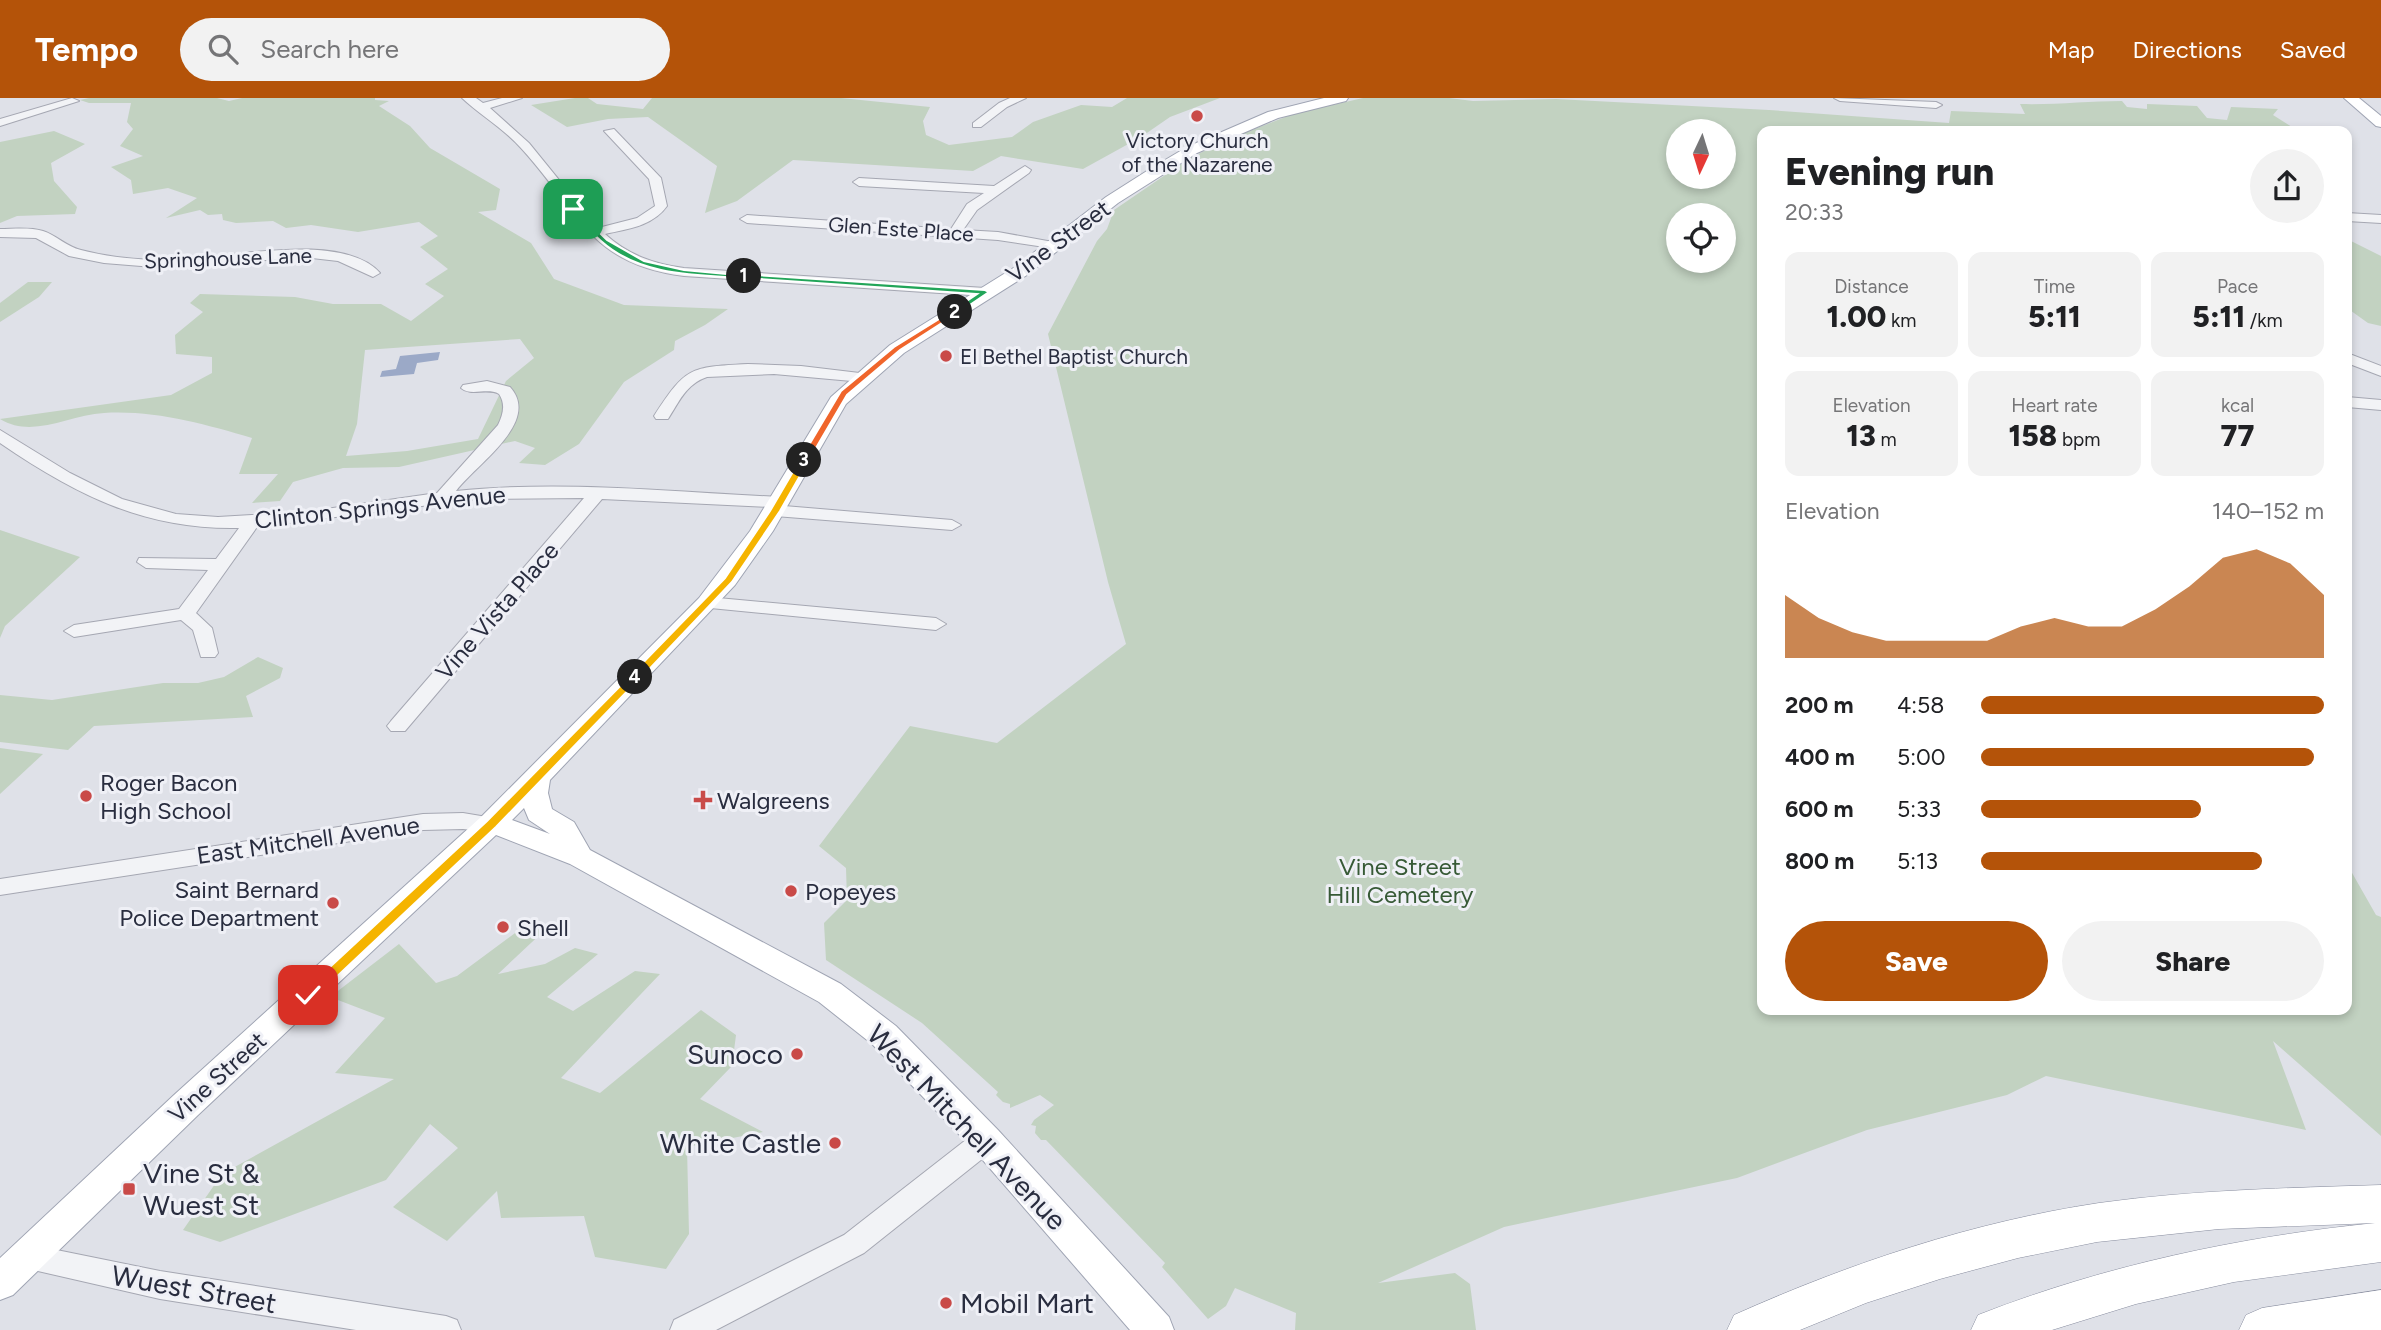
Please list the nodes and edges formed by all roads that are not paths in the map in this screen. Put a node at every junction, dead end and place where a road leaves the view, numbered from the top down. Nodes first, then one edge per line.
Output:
1 (468, 98) edge
2 (516, 98) edge
3 (988, 98) edge
4 (1020, 98) edge
5 (1341, 98) edge
6 (1840, 98) edge
7 (2351, 98) edge
8 (70, 100) edge
9 (1934, 102) edge
10 (1003, 105) junction
11 (483, 106) junction
12 (0, 123) edge
13 (2381, 123) edge
14 (977, 125) dead end
15 (610, 131) dead end
16 (1025, 170) dead end
17 (859, 182) dead end
18 (995, 190) junction
19 (2352, 217) edge
20 (747, 219) dead end
21 (2381, 219) edge
22 (597, 232) junction
23 (954, 232) junction
24 (0, 233) edge
25 (1053, 246) junction
26 (373, 273) dead end
27 (985, 292) junction
28 (2352, 360) edge
29 (2381, 371) edge
30 (863, 377) junction
31 (469, 388) dead end
32 (2352, 402) edge
33 (2381, 405) edge
34 (662, 416) dead end
35 (0, 435) edge
36 (596, 495) junction
37 (443, 497) junction
38 (777, 507) junction
39 (253, 521) junction
40 (952, 526) dead end
41 (146, 562) dead end
42 (220, 565) junction
43 (707, 603) junction
44 (185, 614) junction
45 (936, 624) dead end
46 (74, 631) dead end
47 (208, 653) dead end
48 (398, 726) dead end
49 (537, 777) junction
50 (491, 824) junction
51 (580, 857) junction
52 (0, 887) edge
53 (986, 1140) junction
54 (2381, 1204) edge
55 (2381, 1241) edge
56 (27, 1257) junction
57 (0, 1283) edge
58 (2381, 1311) edge
59 (446, 1330) edge
60 (685, 1330) edge
61 (1155, 1330) edge
62 (1750, 1330) edge
63 (1994, 1330) edge
64 (2262, 1330) edge

1 - 11 street
2 - 11 street
3 - 10 street
4 - 10 street
5 - 25 main road, Vine Street
6 - 9 street
7 - 13 main road
8 - 12 street
10 - 14 street
11 - 22 street
15 - 22 street
16 - 18 street
17 - 18 street
18 - 23 street
19 - 21 street
20 - 23 street, Glen Este Place
22 - 27 street
23 - 25 street, Glen Este Place
24 - 26 street, Springhouse Lane
25 - 27 main road, Vine Street
27 - 30 main road, Vine Street
28 - 29 street
30 - 34 street
30 - 38 main road, Vine Street
31 - 37 street
32 - 33 street
35 - 39 street, Clinton Springs Avenue
36 - 37 street, Clinton Springs Avenue
36 - 38 street, Clinton Springs Avenue
36 - 48 street, Vine Vista Place
37 - 39 street, Clinton Springs Avenue
38 - 40 street, Clinton Springs Avenue
38 - 43 main road, Vine Street
39 - 42 street
41 - 42 street
42 - 44 street
43 - 45 street
43 - 49 main road, Vine Street
44 - 46 street
44 - 47 street
49 - 50 main road, Vine Street
49 - 51 main road
50 - 51 main road, West Mitchell Avenue
50 - 52 street, East Mitchell Avenue
50 - 56 main road, Vine Street
51 - 53 main road, West Mitchell Avenue
53 - 60 street
53 - 61 main road, West Mitchell Avenue
54 - 62 highway
55 - 63 highway
56 - 57 main road, Vine Street
56 - 59 street, Wuest Street
58 - 64 highway

